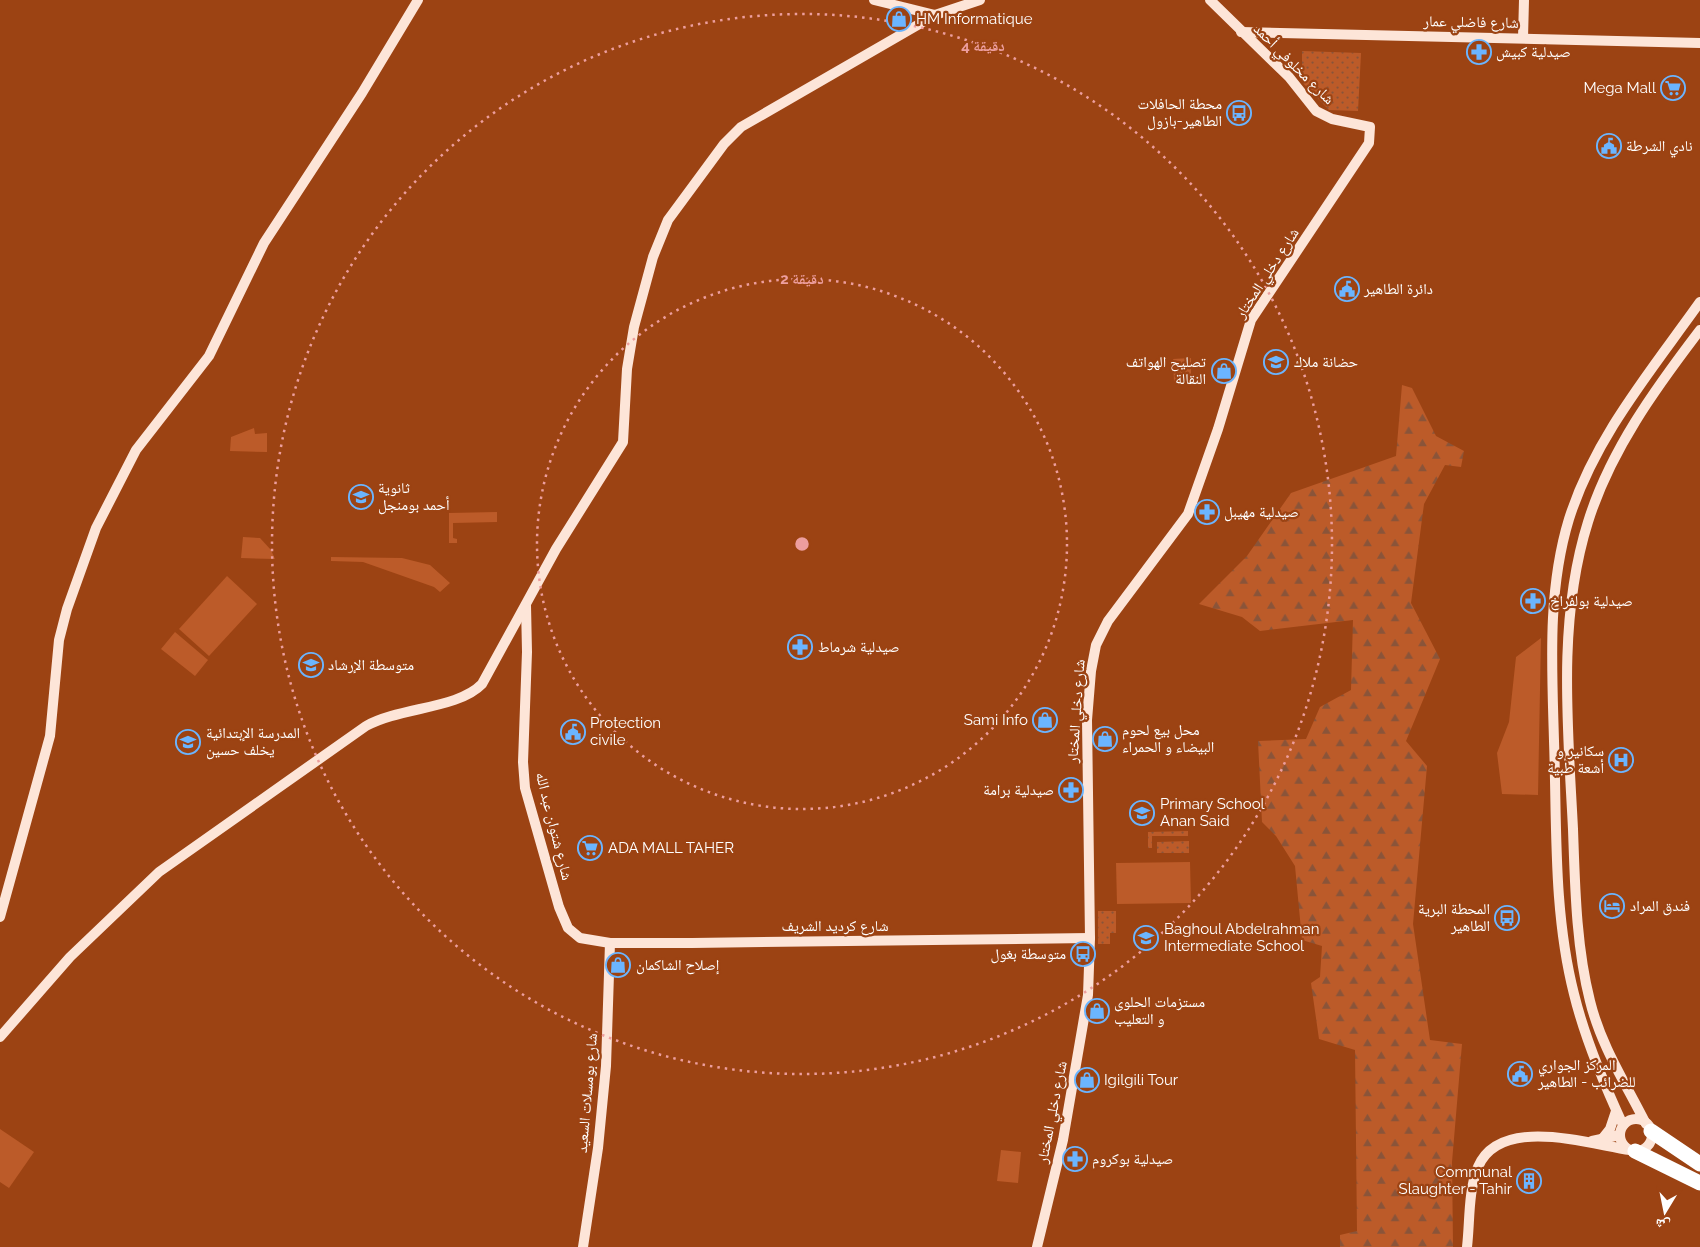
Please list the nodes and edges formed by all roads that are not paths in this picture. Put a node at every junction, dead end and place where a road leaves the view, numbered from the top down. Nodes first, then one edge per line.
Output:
1 (418, 0) edge
2 (874, 0) edge
3 (980, 0) edge
4 (1210, 0) edge
5 (1524, 0) edge
6 (935, 15) junction
7 (1241, 32) junction
8 (1523, 38) junction
9 (1700, 43) edge
10 (1370, 127) joint
11 (1700, 302) edge
12 (1700, 330) edge
13 (526, 604) junction
14 (0, 917) edge
15 (580, 938) joint
16 (1090, 938) junction
17 (610, 942) junction
18 (0, 1037) edge
19 (1616, 1111) junction
20 (1649, 1128) junction
21 (1622, 1130) junction
22 (1602, 1139) junction
23 (1584, 1143) junction
24 (1632, 1151) junction
25 (1700, 1164) edge
26 (1700, 1183) edge
27 (584, 1246) edge
28 (1037, 1247) edge
29 (1467, 1247) edge

1 - 14 main road
2 - 6 main road
3 - 6 main road
4 - 7 main road, شارع مخلوفي أحمد
5 - 8 main road
6 - 13 main road
7 - 8 main road, شارع فاضلي عمار
7 - 10 main road, شارع مخلوفي أحمد
8 - 9 main road, شارع فاضلي عمار
10 - 16 main road, شارع دخلي المختار
11 - 19 main road
12 - 20 main road
13 - 15 main road, شارع شتوان عبد الله
13 - 18 main road
15 - 17 main road, شارع كرديد الشريف
16 - 17 main road, شارع كرديد الشريف
16 - 28 main road, شارع دخلي المختار
17 - 27 main road, شارع بومسلات السعيد
19 - 21 main road
19 - 22 main road
20 - 21 main road
20 - 24 main road
20 - 25 highway
21 - 22 main road
21 - 24 main road
22 - 23 main road
23 - 24 main road
23 - 29 main road
24 - 26 highway

